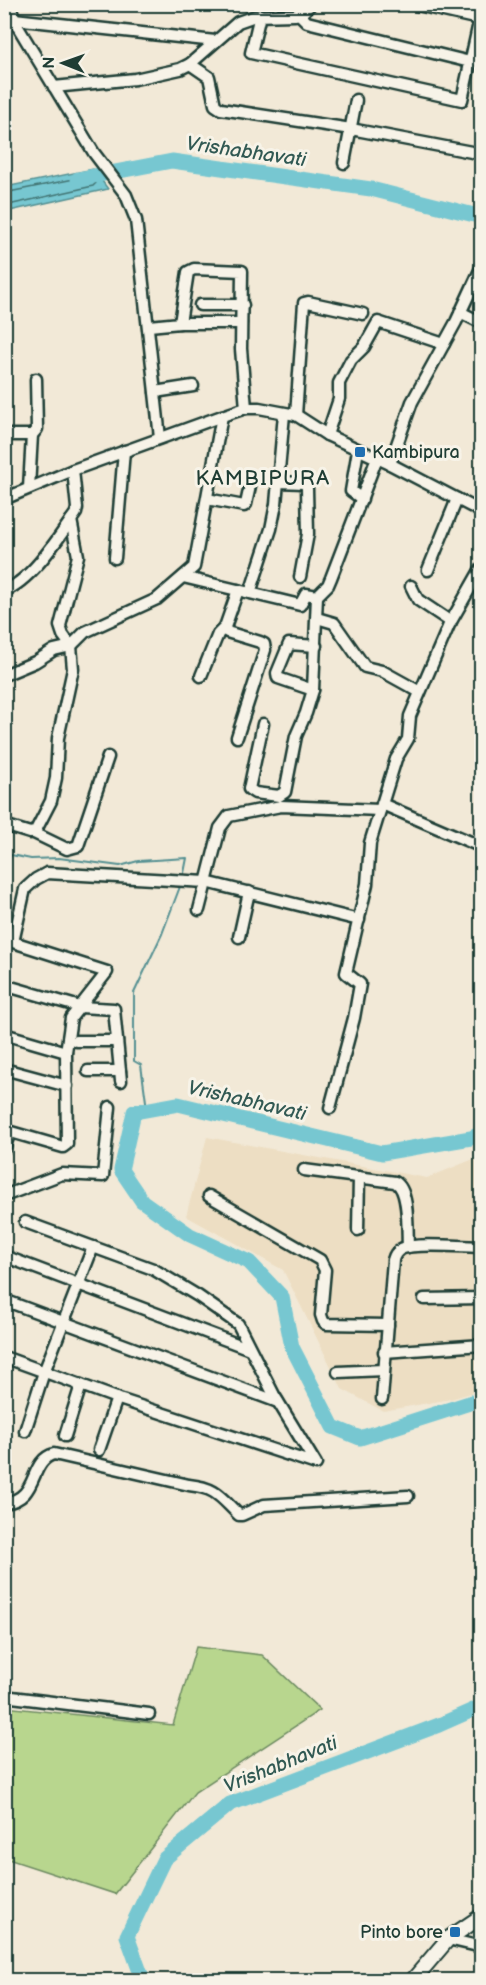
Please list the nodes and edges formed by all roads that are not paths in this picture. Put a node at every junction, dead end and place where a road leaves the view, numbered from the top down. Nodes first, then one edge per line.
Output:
1 (9, 4) edge
2 (311, 4) edge
3 (413, 4) edge
4 (299, 14) junction
5 (480, 14) edge
6 (260, 15) junction
7 (14, 19) junction
8 (215, 40) junction
9 (470, 62) junction
10 (190, 64) junction
11 (54, 87) junction
12 (356, 100) dead end
13 (351, 129) junction
14 (482, 154) edge
15 (344, 164) dead end
16 (482, 266) edge
17 (200, 305) dead end
18 (243, 305) junction
19 (460, 312) junction
20 (363, 314) dead end
21 (180, 323) junction
22 (241, 323) junction
23 (482, 323) edge
24 (149, 326) junction
25 (444, 344) junction
26 (36, 379) dead end
27 (193, 387) dead end
28 (155, 392) junction
29 (246, 408) junction
30 (290, 414) junction
31 (222, 416) junction
32 (4, 435) edge
33 (32, 435) junction
34 (327, 435) junction
35 (160, 438) junction
36 (358, 450) junction
37 (124, 451) junction
38 (377, 458) junction
39 (390, 464) junction
40 (73, 470) junction
41 (278, 482) junction
42 (250, 486) dead end
43 (29, 488) junction
44 (4, 499) edge
45 (207, 499) junction
46 (362, 499) junction
47 (457, 499) junction
48 (482, 512) edge
49 (71, 520) junction
50 (116, 558) dead end
51 (482, 567) edge
52 (428, 570) dead end
53 (183, 577) junction
54 (300, 577) dead end
55 (411, 586) dead end
56 (238, 590) junction
57 (4, 591) edge
58 (250, 593) junction
59 (317, 596) junction
60 (317, 618) junction
61 (451, 622) junction
62 (225, 627) junction
63 (71, 646) junction
64 (316, 646) junction
65 (4, 675) edge
66 (201, 676) dead end
67 (313, 690) junction
68 (420, 692) junction
69 (262, 724) dead end
70 (237, 737) dead end
71 (108, 756) dead end
72 (381, 807) junction
73 (4, 825) edge
74 (34, 833) junction
75 (482, 847) edge
76 (206, 882) junction
77 (249, 892) junction
78 (199, 910) dead end
79 (359, 920) junction
80 (239, 937) dead end
81 (4, 985) edge
82 (80, 1007) junction
83 (4, 1034) edge
84 (76, 1041) dead end
85 (117, 1041) junction
86 (66, 1052) junction
87 (4, 1069) edge
88 (88, 1071) dead end
89 (67, 1086) junction
90 (110, 1107) dead end
91 (330, 1108) dead end
92 (7, 1131) edge
93 (4, 1149) edge
94 (304, 1170) dead end
95 (359, 1177) junction
96 (4, 1196) edge
97 (208, 1196) dead end
98 (25, 1222) dead end
99 (358, 1230) dead end
100 (93, 1247) junction
101 (408, 1247) junction
102 (482, 1247) edge
103 (4, 1256) edge
104 (77, 1284) junction
105 (482, 1298) edge
106 (424, 1299) dead end
107 (4, 1300) edge
108 (64, 1322) junction
109 (388, 1325) junction
110 (482, 1346) edge
111 (250, 1349) junction
112 (384, 1352) junction
113 (4, 1357) edge
114 (383, 1370) junction
115 (44, 1372) junction
116 (338, 1372) dead end
117 (81, 1385) junction
118 (117, 1398) junction
119 (382, 1399) dead end
120 (278, 1402) junction
121 (25, 1431) dead end
122 (65, 1436) dead end
123 (99, 1450) dead end
124 (408, 1496) dead end
125 (4, 1503) edge
126 (4, 1696) edge
127 (149, 1714) dead end
128 (482, 1916) edge
129 (448, 1939) junction
130 (482, 1947) edge
131 (413, 1980) edge

1 - 7 street
2 - 4 street
3 - 5 street
4 - 6 street
4 - 9 street
5 - 9 street
6 - 8 street
6 - 9 street
7 - 8 street
7 - 11 street
8 - 10 street
10 - 11 street
10 - 13 street
11 - 24 street
12 - 13 street
13 - 14 street
13 - 15 street
16 - 19 street
17 - 18 street
18 - 21 street
18 - 22 street
19 - 23 street
19 - 25 street
20 - 30 street
21 - 22 street
21 - 24 street
22 - 29 street
24 - 28 street
25 - 34 street
25 - 39 street
26 - 33 street
27 - 28 street
28 - 35 street
29 - 30 street
29 - 31 street
30 - 34 street
30 - 41 street
31 - 35 street
31 - 45 street
32 - 33 street
33 - 43 street
34 - 36 street
35 - 37 street
36 - 38 street
36 - 46 street
37 - 40 street
37 - 50 street
38 - 39 street
38 - 46 street
39 - 47 street
40 - 43 street
40 - 49 street
41 - 54 street
41 - 58 street
42 - 45 street
43 - 44 street
45 - 53 street
46 - 59 street
47 - 48 street
47 - 52 street
49 - 57 street
49 - 63 street
51 - 61 street
53 - 56 street
53 - 63 street
55 - 61 street
56 - 58 street
56 - 62 street
58 - 59 street
59 - 60 street
60 - 64 street
60 - 68 street
61 - 68 street
62 - 66 street
62 - 70 street
63 - 65 street
63 - 74 street
64 - 67 street
64 - 67 street
67 - 69 street
68 - 72 street
71 - 74 street
72 - 75 street
72 - 76 street
72 - 79 street
73 - 74 street
76 - 77 street
76 - 78 street
76 - 82 street
77 - 79 street
77 - 80 street
79 - 91 street
81 - 82 street
82 - 85 street
82 - 86 street
83 - 86 street
84 - 85 street
85 - 88 street
86 - 89 street
87 - 89 street
89 - 92 street
90 - 96 street
92 - 93 street
94 - 95 street
95 - 99 street
95 - 101 street
97 - 109 street
98 - 100 street
100 - 104 street
100 - 111 street
101 - 102 street
101 - 109 street
103 - 104 street
104 - 108 street
104 - 111 street
105 - 106 street
107 - 108 street
108 - 115 street
108 - 120 street
109 - 112 street
110 - 112 street
111 - 120 street
112 - 114 street
113 - 115 street
114 - 116 street
114 - 119 street
115 - 117 street
115 - 121 street
117 - 118 street
117 - 122 street
118 - 120 street
118 - 123 street
124 - 125 street
126 - 127 street
128 - 129 main road
129 - 130 street
129 - 131 main road

